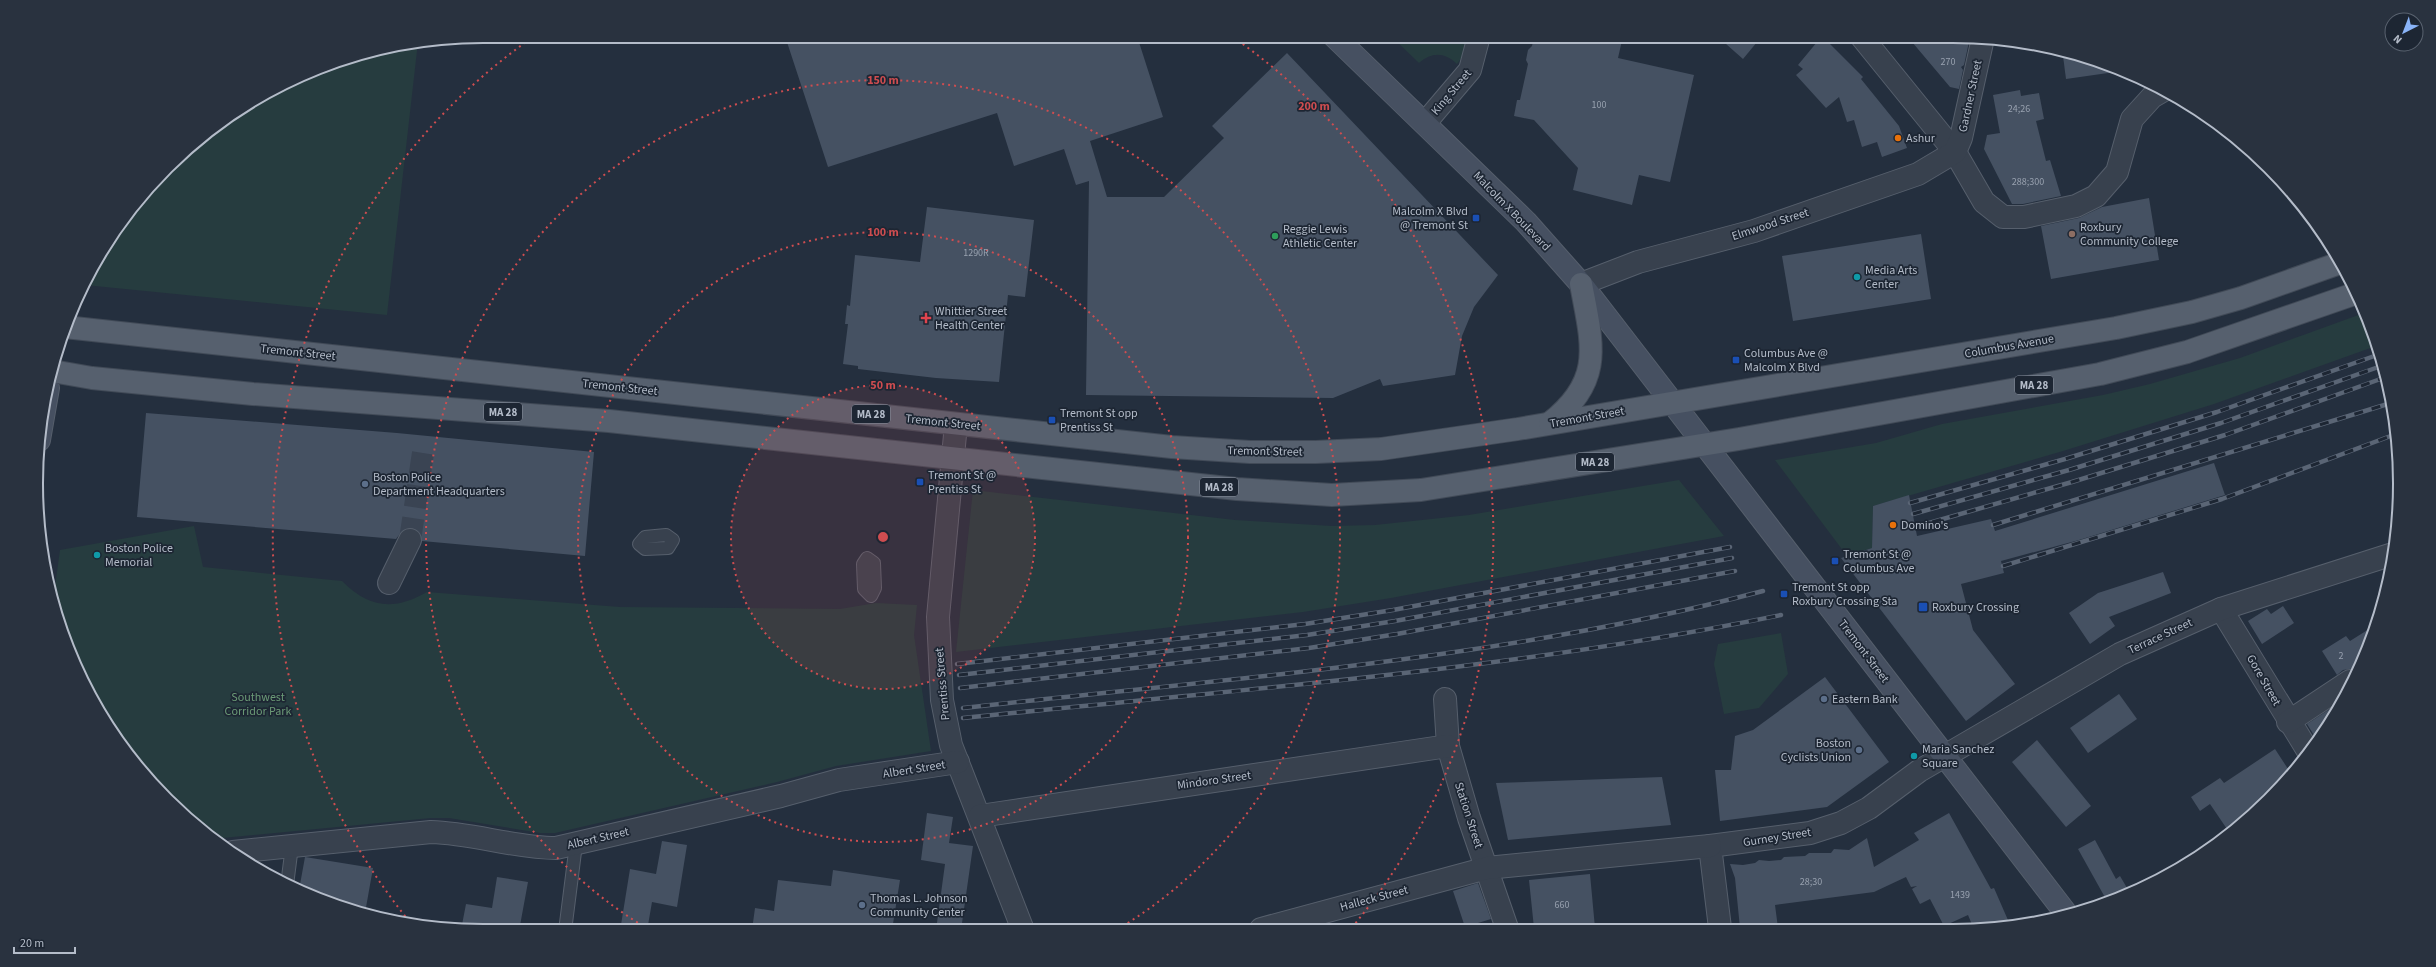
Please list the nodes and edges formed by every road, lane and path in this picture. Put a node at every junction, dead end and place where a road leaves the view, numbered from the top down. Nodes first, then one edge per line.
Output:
1 (1341, 43) edge
2 (1477, 43) edge
3 (1867, 43) edge
4 (1982, 44) edge
5 (2158, 94) edge
6 (1425, 123) junction
7 (1955, 152) junction
8 (2335, 265) edge
9 (1581, 284) junction
10 (2351, 295) edge
11 (72, 328) edge
12 (57, 372) edge
13 (1671, 402) junction
14 (1549, 423) junction
15 (956, 424) junction
16 (1704, 444) junction
17 (953, 458) junction
18 (410, 540) tunnel mouth
19 (2387, 556) edge
20 (389, 583) dead end
21 (2221, 609) junction
22 (2344, 685) edge
23 (1445, 699) dead end
24 (2288, 722) junction
25 (1448, 746) junction
26 (2305, 747) edge
27 (1944, 757) junction
28 (958, 762) junction
29 (980, 816) junction
30 (576, 844) junction
31 (292, 846) junction
32 (1710, 846) junction
33 (241, 851) edge
34 (1487, 868) junction
35 (288, 878) edge
36 (2063, 910) edge
37 (566, 924) edge
38 (1021, 924) edge
39 (1280, 924) edge
40 (1506, 924) edge
41 (1720, 924) edge

1 - 6 main road, Malcolm X Boulevard
2 - 6 street, King Street
3 - 7 street
4 - 7 street, Gardner Street
5 - 7 street
6 - 9 main road, Malcolm X Boulevard
7 - 9 street, Elmwood Street
8 - 13 main road, Columbus Avenue / MA 28
9 - 13 main road, Malcolm X Boulevard
9 - 14 main road
10 - 16 main road, MA 28
11 - 15 main road, Tremont Street / MA 28
12 - 17 main road, MA 28
13 - 14 main road, Tremont Street / MA 28
13 - 16 main road, Tremont Street
14 - 15 main road, Tremont Street / MA 28
15 - 17 street, Prentiss Street
16 - 17 main road, MA 28
16 - 27 main road, Tremont Street
17 - 28 street, Prentiss Street
18 - 20 street
19 - 21 street, Terrace Street
21 - 24 street, Gore Street
21 - 27 street, Terrace Street
22 - 24 street
23 - 25 street, Station Street
24 - 26 street, Gore Street
25 - 29 street, Mindoro Street
25 - 34 street, Station Street
27 - 32 street, Gurney Street
27 - 36 main road, Tremont Street
28 - 29 street, Prentiss Street
28 - 30 street, Albert Street
29 - 38 street, Prentiss Street
30 - 31 street, Albert Street
30 - 37 lane
31 - 33 street, Albert Street
31 - 35 lane
32 - 34 street, Gurney Street
32 - 41 street
34 - 39 street, Halleck Street
34 - 40 street, Station Street

